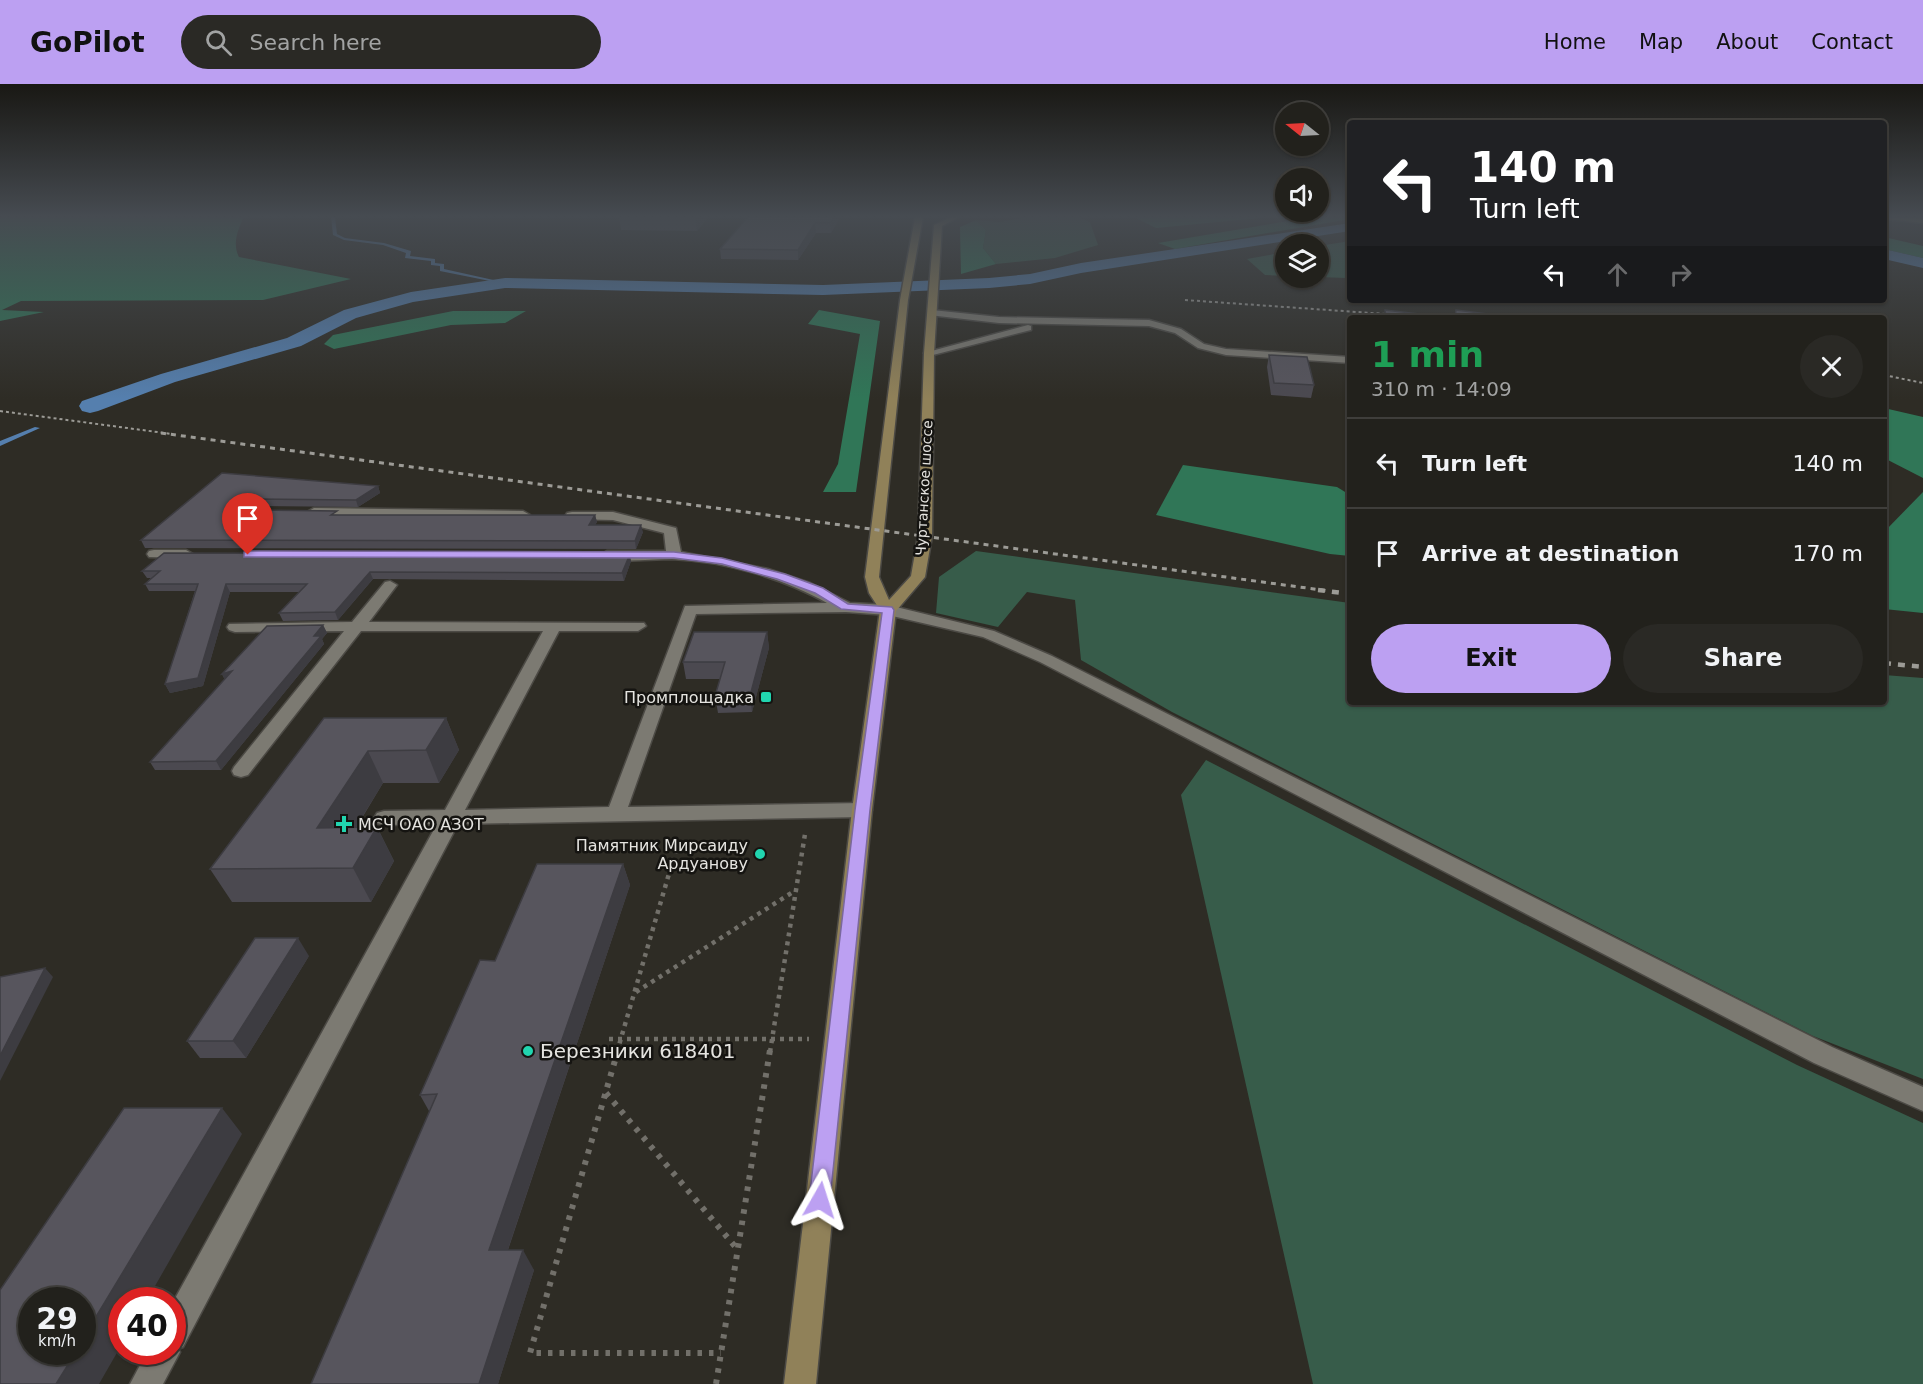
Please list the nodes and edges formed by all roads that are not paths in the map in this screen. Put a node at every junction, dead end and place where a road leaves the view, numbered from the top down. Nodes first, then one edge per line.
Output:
1 (908, 278) edge
2 (934, 278) edge
3 (932, 313) junction
4 (1062, 321) junction
5 (928, 353) junction
6 (1347, 360) edge
7 (305, 512) edge
8 (154, 554) dead end
9 (201, 555) edge
10 (591, 555) edge
11 (674, 555) junction
12 (390, 585) dead end
13 (846, 607) junction
14 (888, 610) junction
15 (554, 626) junction
16 (638, 626) dead end
17 (235, 627) dead end
18 (357, 627) junction
19 (241, 771) dead end
20 (862, 810) junction
21 (616, 814) junction
22 (452, 817) junction
23 (384, 818) dead end
24 (1923, 1098) edge
25 (186, 1310) edge
26 (157, 1365) edge
27 (147, 1384) edge
28 (800, 1384) edge

1 - 14 street
2 - 3 street, Чуртанское шоссе
3 - 4 lane
3 - 5 street, Чуртанское шоссе
4 - 5 lane
4 - 6 lane
5 - 14 street, Чуртанское шоссе
7 - 11 lane
8 - 9 lane
10 - 11 lane
11 - 13 lane
12 - 18 lane
13 - 14 lane
13 - 21 lane
14 - 20 street
14 - 24 lane
15 - 16 lane
15 - 18 lane
15 - 22 lane
17 - 18 lane
18 - 19 lane
20 - 21 lane
20 - 28 street
21 - 22 lane
22 - 23 lane
22 - 25 lane
26 - 27 lane

